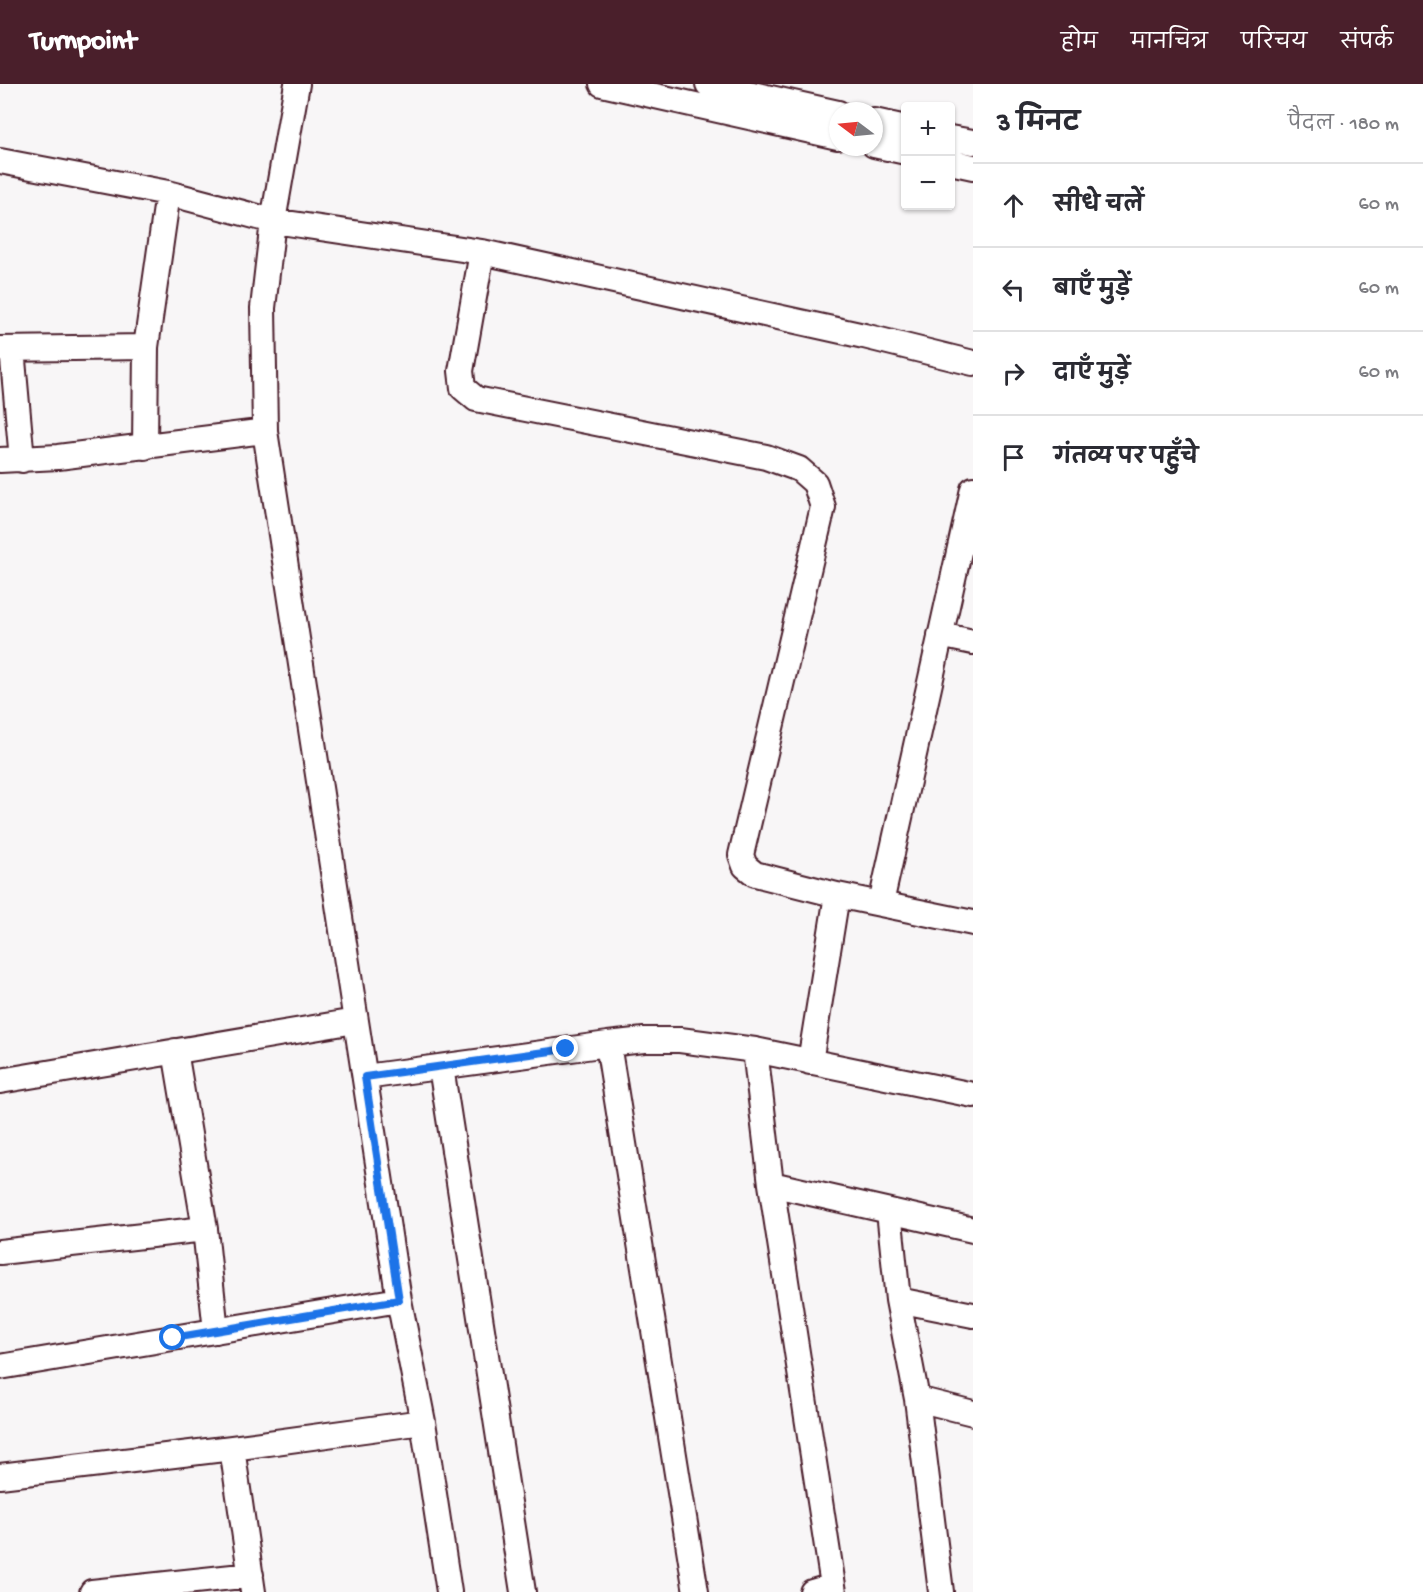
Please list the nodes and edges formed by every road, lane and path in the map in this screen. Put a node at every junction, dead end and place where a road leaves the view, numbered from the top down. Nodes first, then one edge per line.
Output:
1 (297, 84) edge
2 (602, 84) edge
3 (708, 84) edge
4 (829, 111) edge
5 (883, 124) edge
6 (901, 127) edge
7 (829, 135) edge
8 (955, 139) edge
9 (973, 142) edge
10 (883, 147) edge
11 (901, 151) edge
12 (0, 161) edge
13 (955, 163) edge
14 (973, 167) edge
15 (168, 193) junction
16 (273, 221) junction
17 (482, 252) junction
18 (146, 347) junction
19 (6, 349) edge
20 (973, 363) edge
21 (265, 431) junction
22 (145, 447) junction
23 (11, 460) edge
24 (972, 497) edge
25 (940, 635) junction
26 (973, 642) edge
27 (837, 895) junction
28 (881, 903) junction
29 (973, 923) edge
30 (355, 1021) junction
31 (608, 1044) junction
32 (755, 1050) junction
33 (175, 1051) junction
34 (810, 1062) junction
35 (441, 1067) junction
36 (365, 1077) junction
37 (0, 1081) edge
38 (973, 1095) edge
39 (771, 1184) junction
40 (889, 1211) junction
41 (205, 1229) junction
42 (973, 1230) edge
43 (0, 1252) edge
44 (399, 1300) junction
45 (898, 1300) junction
46 (973, 1315) edge
47 (216, 1331) junction
48 (0, 1367) edge
49 (916, 1399) junction
50 (973, 1413) edge
51 (423, 1422) junction
52 (232, 1448) junction
53 (0, 1476) edge
54 (252, 1584) edge
55 (827, 1590) edge
56 (92, 1592) edge
57 (449, 1592) edge
58 (524, 1592) edge
59 (696, 1592) edge
60 (941, 1592) edge

1 - 16 street
2 - 7 street
3 - 4 street
5 - 6 street
8 - 9 street
10 - 11 street
12 - 15 street
13 - 14 street
15 - 16 street
15 - 18 street
16 - 17 street
16 - 21 street
17 - 20 street
17 - 27 street
18 - 19 street
18 - 22 street
19 - 23 street
21 - 22 street
21 - 30 street
22 - 23 street
24 - 25 street
25 - 26 street
25 - 28 street
27 - 28 street
27 - 34 street
28 - 29 street
30 - 33 street
30 - 36 street
31 - 32 street
31 - 35 street
31 - 59 street
32 - 34 street
32 - 39 street
33 - 37 street
33 - 41 street
34 - 38 street
35 - 36 street
35 - 58 street
36 - 44 street
39 - 40 street
39 - 55 street
40 - 42 street
40 - 45 street
41 - 43 street
41 - 47 street
44 - 47 street
44 - 51 street
45 - 46 street
45 - 49 street
47 - 48 street
49 - 50 street
49 - 60 street
51 - 52 street
51 - 57 street
52 - 53 street
52 - 54 street
54 - 56 street

